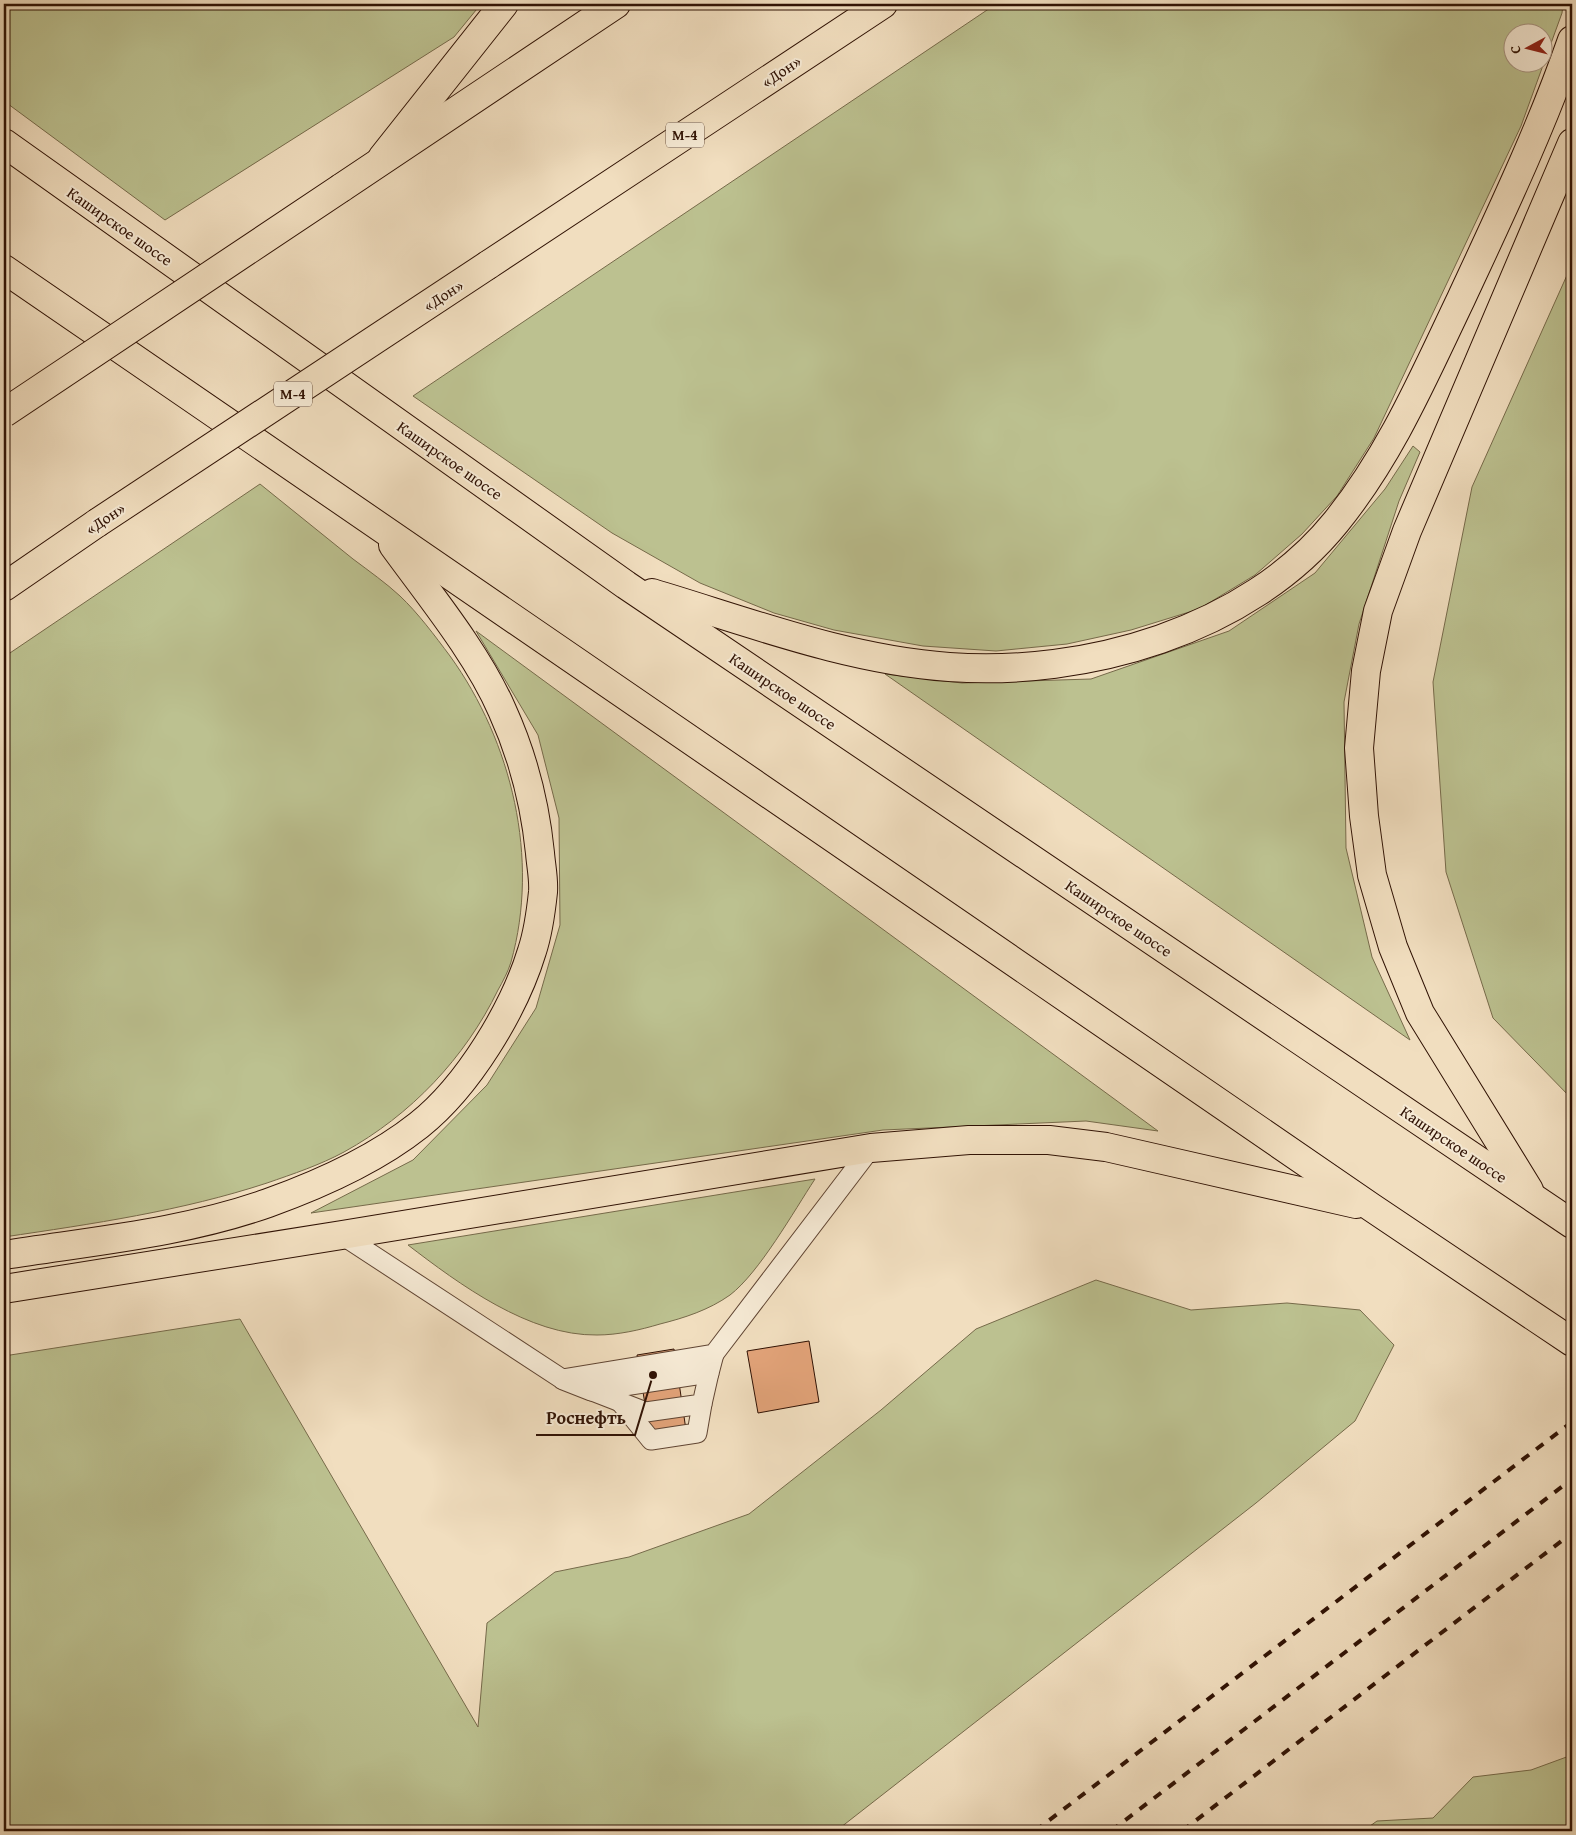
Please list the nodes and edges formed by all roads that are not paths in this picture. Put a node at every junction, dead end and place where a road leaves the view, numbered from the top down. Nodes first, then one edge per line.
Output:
1 (504, 4) edge
2 (616, 4) edge
3 (883, 4) edge
4 (1572, 40) edge
5 (1572, 143) edge
6 (4, 144) edge
7 (378, 163) junction
8 (4, 269) edge
9 (4, 413) edge
10 (382, 530) junction
11 (626, 585) junction
12 (4, 587) edge
13 (872, 1148) junction
14 (1534, 1198) junction
15 (1371, 1207) junction
16 (1572, 1224) edge
17 (342, 1236) junction
18 (4, 1255) edge
19 (4, 1288) edge
20 (1572, 1342) edge
21 (714, 1354) junction
22 (709, 1373) junction
23 (562, 1380) junction
24 (591, 1391) junction
25 (620, 1402) junction
26 (702, 1404) junction

1 - 7 main road
2 - 7 main road
3 - 12 main road, «Дон» / М-4, bridge
4 - 11 main road
5 - 14 main road
6 - 11 main road, Каширское шоссе
7 - 9 main road, bridge
8 - 10 main road
10 - 15 main road
10 - 18 main road
11 - 14 main road, Каширское шоссе
13 - 15 main road
13 - 17 main road
13 - 21 lane
14 - 16 main road, Каширское шоссе
15 - 20 main road
17 - 19 main road
17 - 23 lane
21 - 22 lane
21 - 23 lane
22 - 24 lane
22 - 26 lane
23 - 24 lane
24 - 25 lane
25 - 26 lane
25 - 26 lane

